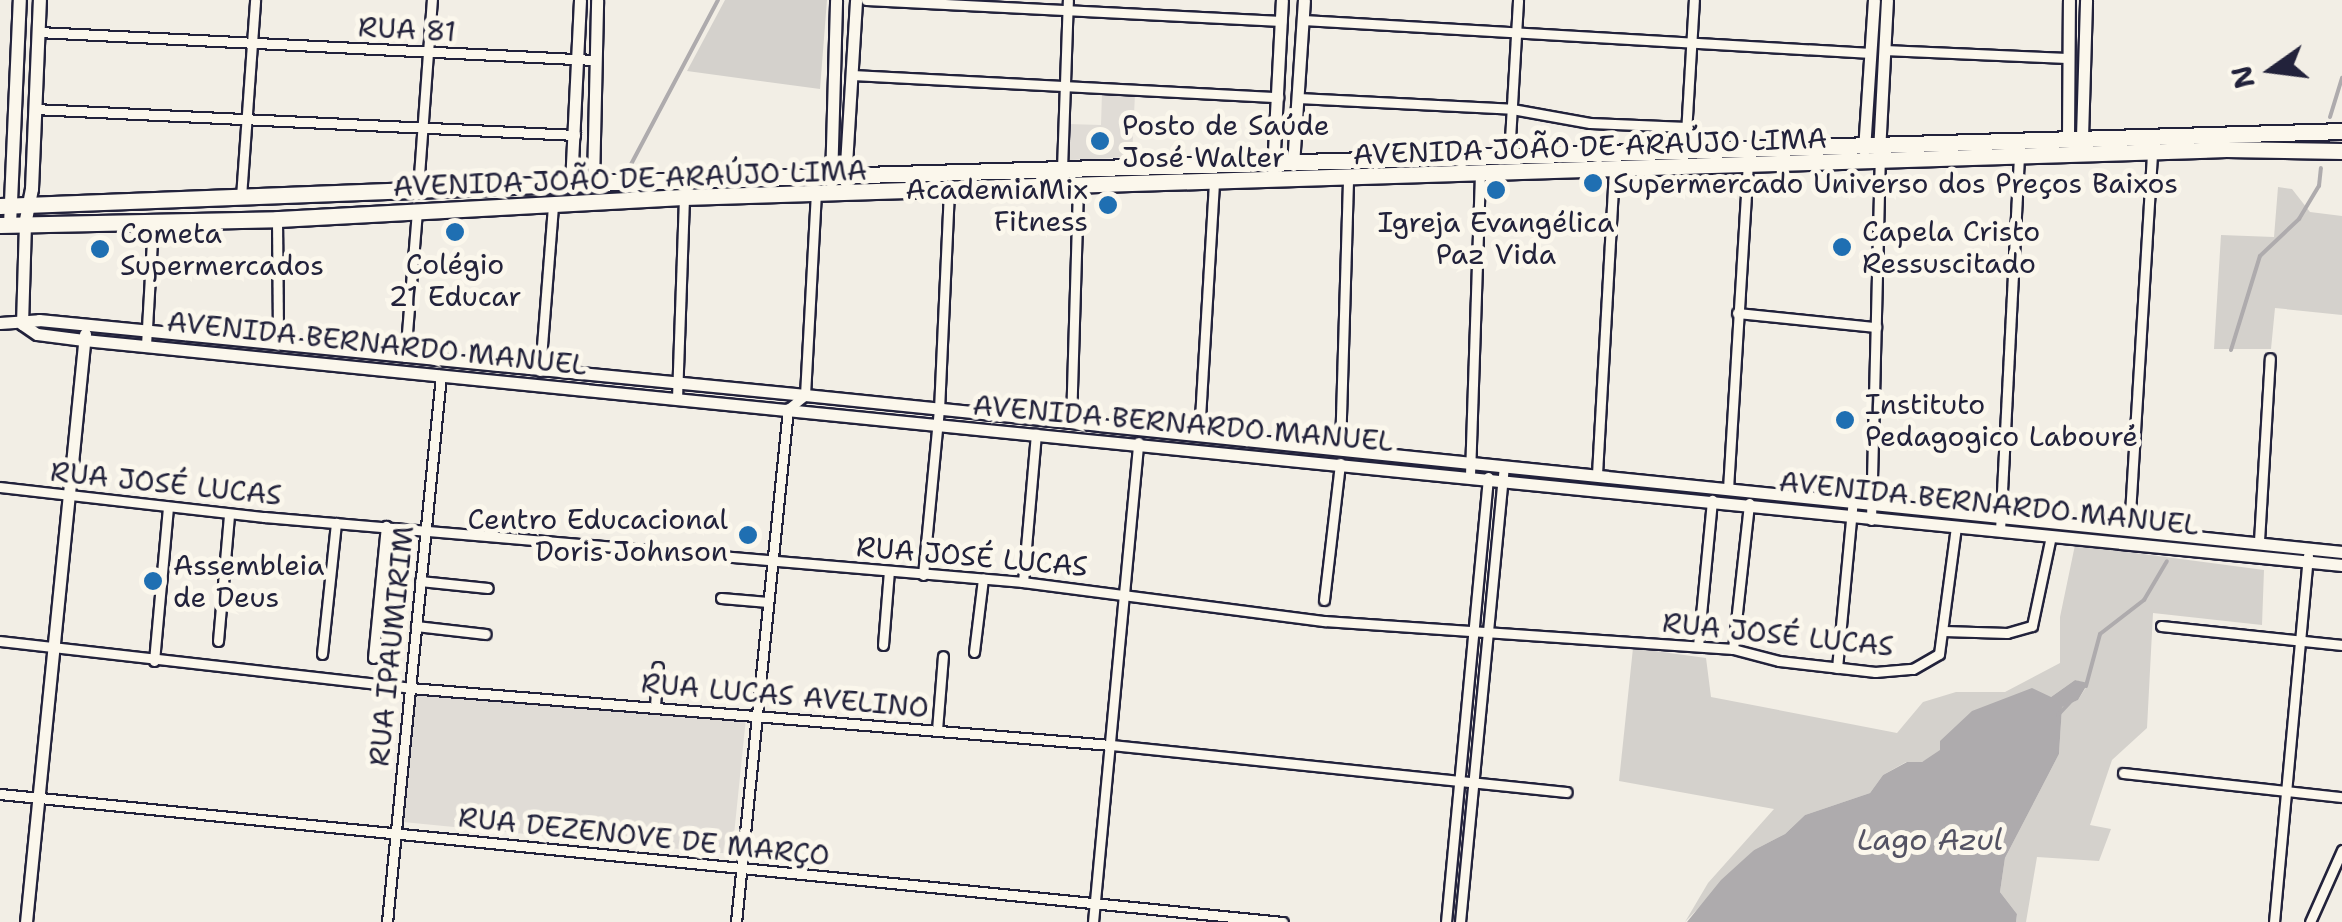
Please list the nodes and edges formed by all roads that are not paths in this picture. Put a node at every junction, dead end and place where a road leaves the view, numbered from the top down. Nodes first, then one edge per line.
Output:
1 (20, 0) edge
2 (40, 0) edge
3 (255, 0) edge
4 (432, 0) edge
5 (580, 0) edge
6 (597, 0) edge
7 (836, 0) edge
8 (856, 0) edge
9 (866, 0) edge
10 (1282, 0) edge
11 (1304, 0) edge
12 (1518, 0) edge
13 (1694, 0) edge
14 (1874, 0) edge
15 (1887, 0) edge
16 (2070, 0) edge
17 (2086, 0) edge
18 (1068, 5) edge
19 (1303, 20) junction
20 (1281, 21) junction
21 (1516, 30) junction
22 (38, 32) junction
23 (1690, 42) junction
24 (255, 43) junction
25 (1878, 52) junction
26 (428, 53) junction
27 (578, 58) junction
28 (2068, 58) junction
29 (594, 60) junction
30 (852, 75) junction
31 (1063, 86) junction
32 (1278, 97) junction
33 (1298, 98) junction
34 (34, 109) junction
35 (1512, 109) junction
36 (250, 117) junction
37 (1686, 127) junction
38 (425, 128) junction
39 (2342, 131) edge
40 (574, 134) junction
41 (2075, 137) junction
42 (1871, 144) junction
43 (1685, 150) junction
44 (2152, 151) junction
45 (2342, 151) edge
46 (1509, 156) junction
47 (2019, 156) junction
48 (1294, 162) junction
49 (1872, 162) junction
50 (1274, 163) junction
51 (1748, 166) junction
52 (1062, 169) junction
53 (1614, 171) junction
54 (1480, 174) junction
55 (847, 177) junction
56 (1041, 178) junction
57 (1348, 178) junction
58 (1010, 180) junction
59 (1293, 180) junction
60 (1273, 181) junction
61 (593, 183) junction
62 (820, 183) junction
63 (1214, 183) junction
64 (571, 184) junction
65 (1078, 186) junction
66 (418, 190) junction
67 (949, 190) junction
68 (838, 194) junction
69 (684, 198) junction
70 (241, 200) junction
71 (553, 204) junction
72 (12, 206) edge
73 (418, 212) junction
74 (278, 219) junction
75 (153, 224) junction
76 (12, 225) edge
77 (1738, 312) junction
78 (0, 323) edge
79 (22, 324) junction
80 (86, 325) junction
81 (1876, 327) junction
82 (146, 338) junction
83 (84, 340) junction
84 (278, 344) junction
85 (406, 357) junction
86 (2270, 358) dead end
87 (507, 366) junction
88 (540, 371) junction
89 (441, 374) junction
90 (505, 381) junction
91 (678, 383) junction
92 (806, 395) junction
93 (677, 398) junction
94 (788, 409) junction
95 (939, 410) junction
96 (1071, 423) junction
97 (937, 424) junction
98 (1138, 430) junction
99 (1036, 434) junction
100 (1199, 435) junction
101 (1253, 441) junction
102 (1138, 444) junction
103 (1252, 455) junction
104 (1340, 456) junction
105 (1470, 469) junction
106 (1489, 471) junction
107 (1503, 472) junction
108 (1597, 474) junction
109 (1638, 479) junction
110 (0, 487) edge
111 (1728, 489) junction
112 (1636, 492) junction
113 (68, 494) junction
114 (1712, 500) junction
115 (1853, 500) junction
116 (1872, 502) junction
117 (1749, 503) junction
118 (168, 507) junction
119 (229, 514) junction
120 (1852, 517) junction
121 (1871, 520) junction
122 (336, 523) junction
123 (2000, 524) junction
124 (386, 526) junction
125 (1956, 527) junction
126 (426, 529) junction
127 (2130, 530) junction
128 (2052, 536) junction
129 (2259, 542) junction
130 (2342, 552) edge
131 (2308, 555) junction
132 (772, 560) junction
133 (2342, 565) edge
134 (889, 571) junction
135 (923, 575) junction
136 (982, 579) junction
137 (420, 581) junction
138 (1023, 582) junction
139 (488, 588) dead end
140 (1122, 594) junction
141 (721, 598) dead end
142 (1324, 600) dead end
143 (768, 602) junction
144 (416, 626) junction
145 (2161, 626) dead end
146 (1944, 631) junction
147 (1473, 632) junction
148 (486, 634) dead end
149 (1488, 634) junction
150 (2302, 640) junction
151 (0, 641) edge
152 (218, 642) dead end
153 (883, 644) dead end
154 (2342, 645) edge
155 (54, 646) junction
156 (1698, 646) junction
157 (1733, 649) junction
158 (974, 652) dead end
159 (322, 654) dead end
160 (943, 656) dead end
161 (372, 658) dead end
162 (154, 661) junction
163 (658, 667) dead end
164 (1836, 668) junction
165 (410, 688) junction
166 (655, 706) junction
167 (756, 714) junction
168 (937, 730) junction
169 (1111, 745) junction
170 (2123, 773) dead end
171 (1458, 783) junction
172 (1473, 785) junction
173 (2284, 789) junction
174 (1567, 792) dead end
175 (0, 794) edge
176 (2342, 796) edge
177 (38, 798) junction
178 (395, 834) junction
179 (2342, 850) edge
180 (740, 868) junction
181 (1095, 904) junction
182 (26, 922) edge
183 (387, 922) edge
184 (736, 922) edge
185 (1093, 922) edge
186 (1283, 922) edge
187 (1446, 922) edge
188 (1460, 922) edge
189 (2274, 922) edge
190 (2310, 922) edge

1 - 72 main road
2 - 22 main road
3 - 24 street
4 - 26 street
5 - 27 street
6 - 29 street
7 - 62 street
8 - 30 street
9 - 18 street
10 - 20 street
11 - 19 street
12 - 21 street
13 - 23 street
14 - 25 street
15 - 25 street
16 - 28 street
17 - 41 street
18 - 20 street
18 - 31 street
19 - 21 street
19 - 33 street
20 - 32 street
21 - 23 street
21 - 35 street
22 - 24 street, RUA 81
22 - 34 main road
23 - 25 street
23 - 37 street
24 - 26 street, RUA 81
24 - 36 street
25 - 28 street
25 - 42 street
26 - 27 street, RUA 81
26 - 38 street
27 - 29 street, RUA 81
27 - 40 street
28 - 41 street
29 - 61 street
30 - 31 street
30 - 55 street
31 - 32 street
31 - 52 street
32 - 50 street
33 - 35 street
33 - 48 street
34 - 36 street
34 - 72 main road
35 - 37 street
35 - 46 street
36 - 38 street
36 - 70 street
37 - 43 street
38 - 40 street
38 - 66 street
39 - 41 main road, AVENIDA JOÃO DE ARAÚJO LIMA
40 - 64 street
41 - 42 main road, AVENIDA JOÃO DE ARAÚJO LIMA
42 - 43 main road, AVENIDA JOÃO DE ARAÚJO LIMA
42 - 49 street
43 - 46 main road, AVENIDA JOÃO DE ARAÚJO LIMA
44 - 45 main road, AVENIDA JOÃO DE ARAÚJO LIMA
44 - 47 main road, AVENIDA JOÃO DE ARAÚJO LIMA
44 - 127 street
46 - 48 main road, AVENIDA JOÃO DE ARAÚJO LIMA
47 - 49 main road, AVENIDA JOÃO DE ARAÚJO LIMA
47 - 123 street
48 - 50 main road, AVENIDA JOÃO DE ARAÚJO LIMA
48 - 59 street
49 - 51 main road, AVENIDA JOÃO DE ARAÚJO LIMA
49 - 81 street
50 - 52 main road, AVENIDA JOÃO DE ARAÚJO LIMA
50 - 60 street
51 - 53 main road, AVENIDA JOÃO DE ARAÚJO LIMA
51 - 77 street
52 - 56 main road, AVENIDA JOÃO DE ARAÚJO LIMA
53 - 54 main road, AVENIDA JOÃO DE ARAÚJO LIMA
53 - 108 street
54 - 57 main road, AVENIDA JOÃO DE ARAÚJO LIMA
54 - 105 street
55 - 58 main road, AVENIDA JOÃO DE ARAÚJO LIMA
55 - 62 main road, AVENIDA JOÃO DE ARAÚJO LIMA
55 - 68 street
56 - 58 main road, AVENIDA JOÃO DE ARAÚJO LIMA
56 - 65 main road, AVENIDA JOÃO DE ARAÚJO LIMA
57 - 59 main road, AVENIDA JOÃO DE ARAÚJO LIMA
57 - 104 street
58 - 67 main road, AVENIDA JOÃO DE ARAÚJO LIMA
59 - 60 main road, AVENIDA JOÃO DE ARAÚJO LIMA
60 - 63 main road, AVENIDA JOÃO DE ARAÚJO LIMA
61 - 62 main road, AVENIDA JOÃO DE ARAÚJO LIMA
61 - 64 main road, AVENIDA JOÃO DE ARAÚJO LIMA
62 - 68 main road, AVENIDA JOÃO DE ARAÚJO LIMA
62 - 69 main road, AVENIDA JOÃO DE ARAÚJO LIMA
62 - 92 street
63 - 65 main road, AVENIDA JOÃO DE ARAÚJO LIMA
63 - 100 street
64 - 66 main road, AVENIDA JOÃO DE ARAÚJO LIMA
65 - 96 street
66 - 70 main road, AVENIDA JOÃO DE ARAÚJO LIMA
67 - 68 main road, AVENIDA JOÃO DE ARAÚJO LIMA
67 - 95 street
69 - 71 main road, AVENIDA JOÃO DE ARAÚJO LIMA
69 - 91 street
70 - 72 main road, AVENIDA JOÃO DE ARAÚJO LIMA
71 - 73 main road, AVENIDA JOÃO DE ARAÚJO LIMA
71 - 88 street
72 - 76 main road
73 - 74 main road, AVENIDA JOÃO DE ARAÚJO LIMA
73 - 85 street
74 - 75 main road, AVENIDA JOÃO DE ARAÚJO LIMA
74 - 84 street
75 - 76 main road, AVENIDA JOÃO DE ARAÚJO LIMA
75 - 82 street
76 - 79 street
77 - 81 street
77 - 111 street
78 - 79 street, AVENIDA BERNARDO MANUEL
79 - 80 street, AVENIDA BERNARDO MANUEL
79 - 83 street, AVENIDA BERNARDO MANUEL
80 - 82 street, AVENIDA BERNARDO MANUEL
80 - 83 street
81 - 116 street
82 - 83 street, AVENIDA BERNARDO MANUEL
82 - 84 street, AVENIDA BERNARDO MANUEL
82 - 89 street, AVENIDA BERNARDO MANUEL
83 - 113 street
84 - 85 street, AVENIDA BERNARDO MANUEL
85 - 87 street, AVENIDA BERNARDO MANUEL
86 - 129 street
87 - 88 street, AVENIDA BERNARDO MANUEL
87 - 90 street
88 - 91 street, AVENIDA BERNARDO MANUEL
89 - 90 street, AVENIDA BERNARDO MANUEL
89 - 126 street, RUA IPAUMIRIM
90 - 93 street, AVENIDA BERNARDO MANUEL
91 - 92 street, AVENIDA BERNARDO MANUEL
91 - 93 street
92 - 94 street
92 - 95 street, AVENIDA BERNARDO MANUEL
93 - 94 street, AVENIDA BERNARDO MANUEL
94 - 97 street, AVENIDA BERNARDO MANUEL
94 - 132 street
95 - 96 street, AVENIDA BERNARDO MANUEL
95 - 97 street
96 - 98 street, AVENIDA BERNARDO MANUEL
97 - 99 street, AVENIDA BERNARDO MANUEL
97 - 135 street
98 - 100 street, AVENIDA BERNARDO MANUEL
98 - 102 street
99 - 102 street, AVENIDA BERNARDO MANUEL
99 - 138 street
100 - 101 street, AVENIDA BERNARDO MANUEL
101 - 103 street
101 - 104 street, AVENIDA BERNARDO MANUEL
102 - 103 street, AVENIDA BERNARDO MANUEL
102 - 140 street
103 - 104 street, AVENIDA BERNARDO MANUEL
104 - 105 street, AVENIDA BERNARDO MANUEL
104 - 142 street
105 - 106 street, AVENIDA BERNARDO MANUEL
106 - 107 street, AVENIDA BERNARDO MANUEL
106 - 147 street
107 - 108 street, AVENIDA BERNARDO MANUEL
107 - 112 street, AVENIDA BERNARDO MANUEL
107 - 149 street
108 - 109 street, AVENIDA BERNARDO MANUEL
109 - 111 street, AVENIDA BERNARDO MANUEL
109 - 112 street
110 - 113 street, RUA JOSÉ LUCAS
111 - 115 street, AVENIDA BERNARDO MANUEL
112 - 114 street, AVENIDA BERNARDO MANUEL
113 - 118 street, RUA JOSÉ LUCAS
113 - 155 street
114 - 117 street, AVENIDA BERNARDO MANUEL
114 - 156 street
115 - 116 street, AVENIDA BERNARDO MANUEL
115 - 120 street
116 - 121 street
116 - 123 street, AVENIDA BERNARDO MANUEL
117 - 120 street, AVENIDA BERNARDO MANUEL
117 - 157 street
118 - 119 street, RUA JOSÉ LUCAS
118 - 162 street
119 - 122 street, RUA JOSÉ LUCAS
119 - 152 street
120 - 121 street, AVENIDA BERNARDO MANUEL
120 - 164 street
121 - 125 street, AVENIDA BERNARDO MANUEL
122 - 124 street, RUA JOSÉ LUCAS
122 - 159 street
123 - 125 street, AVENIDA BERNARDO MANUEL
123 - 127 street, AVENIDA BERNARDO MANUEL
123 - 128 street, AVENIDA BERNARDO MANUEL
124 - 126 street, RUA JOSÉ LUCAS
124 - 161 street
125 - 146 street
126 - 132 street, RUA JOSÉ LUCAS
126 - 137 street, RUA IPAUMIRIM
127 - 129 street, AVENIDA BERNARDO MANUEL
128 - 131 street, AVENIDA BERNARDO MANUEL
128 - 146 street
129 - 131 street, AVENIDA BERNARDO MANUEL
130 - 131 street, AVENIDA BERNARDO MANUEL
131 - 133 street, AVENIDA BERNARDO MANUEL
131 - 150 street
132 - 134 street, RUA JOSÉ LUCAS
132 - 143 street
134 - 135 street, RUA JOSÉ LUCAS
134 - 153 street
135 - 136 street, RUA JOSÉ LUCAS
136 - 138 street, RUA JOSÉ LUCAS
136 - 158 street
137 - 139 street
137 - 144 street, RUA IPAUMIRIM
138 - 140 street, RUA JOSÉ LUCAS
140 - 147 street, RUA JOSÉ LUCAS
140 - 169 street
141 - 143 street
143 - 167 street
144 - 148 street
144 - 165 street, RUA IPAUMIRIM
145 - 150 street
146 - 164 street, RUA JOSÉ LUCAS
147 - 149 street, RUA JOSÉ LUCAS
147 - 171 street
149 - 156 street, RUA JOSÉ LUCAS
149 - 172 street
150 - 154 street
150 - 173 street
151 - 155 street, RUA LUCAS AVELINO
155 - 162 street, RUA LUCAS AVELINO
155 - 177 street
156 - 157 street, RUA JOSÉ LUCAS
157 - 164 street, RUA JOSÉ LUCAS
160 - 168 street
162 - 165 street, RUA LUCAS AVELINO
163 - 166 street
165 - 166 street, RUA LUCAS AVELINO
165 - 178 street, RUA IPAUMIRIM
166 - 167 street, RUA LUCAS AVELINO
167 - 168 street, RUA LUCAS AVELINO
167 - 180 street
168 - 169 street, RUA LUCAS AVELINO
169 - 171 street, RUA LUCAS AVELINO
169 - 181 street
170 - 173 street
171 - 172 street, RUA LUCAS AVELINO
171 - 187 street
172 - 174 street, RUA LUCAS AVELINO
172 - 188 street
173 - 176 street
173 - 189 street
175 - 177 street, RUA DEZENOVE DE MARÇO
177 - 178 street, RUA DEZENOVE DE MARÇO
177 - 182 street
178 - 180 street, RUA DEZENOVE DE MARÇO
178 - 183 street, RUA IPAUMIRIM
179 - 190 street
180 - 181 street, RUA DEZENOVE DE MARÇO
180 - 184 street
181 - 185 street
181 - 186 street, RUA DEZENOVE DE MARÇO

